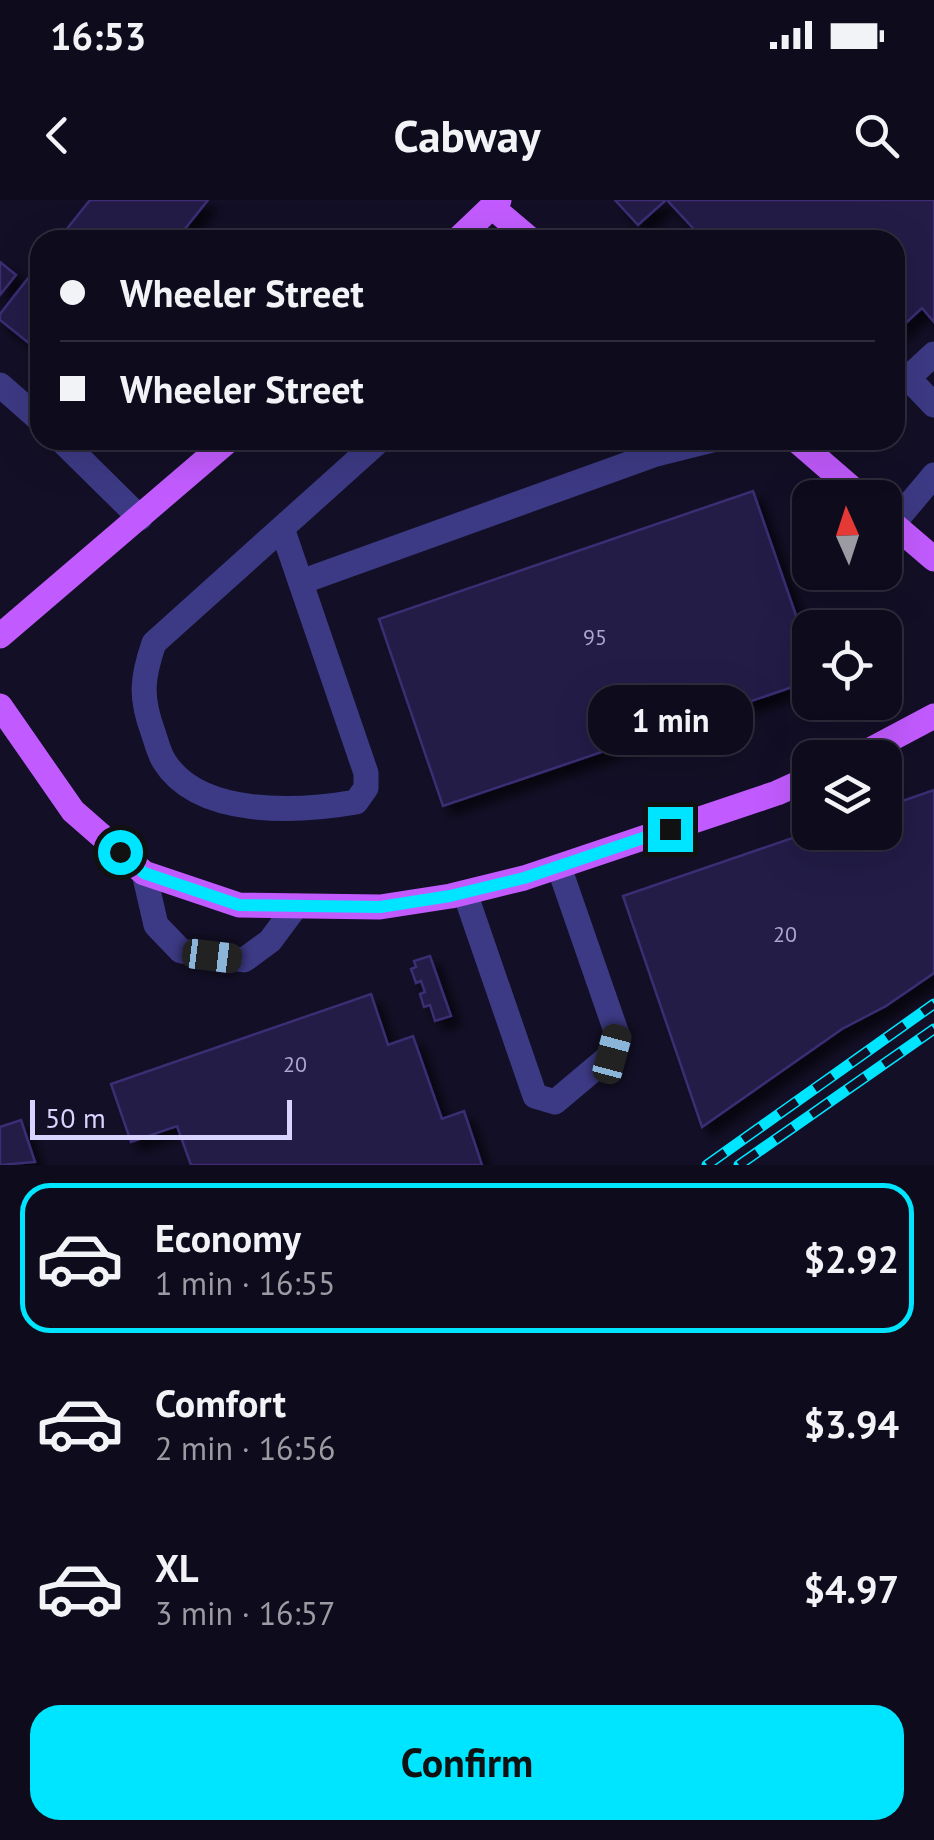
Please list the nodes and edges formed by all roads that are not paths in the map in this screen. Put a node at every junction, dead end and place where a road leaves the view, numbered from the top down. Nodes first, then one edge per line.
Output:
1 (492, 202) edge
2 (465, 230) edge
3 (521, 230) edge
4 (934, 354) edge
5 (0, 384) edge
6 (934, 405) edge
7 (30, 411) edge
8 (71, 450) edge
9 (217, 450) edge
10 (369, 450) edge
11 (639, 450) edge
12 (808, 450) edge
13 (934, 475) edge
14 (842, 480) edge
15 (902, 507) edge
16 (140, 518) junction
17 (282, 528) junction
18 (902, 531) edge
19 (934, 559) edge
20 (301, 582) junction
21 (0, 636) edge
22 (0, 706) edge
23 (934, 716) edge
24 (889, 740) edge
25 (792, 786) edge
26 (560, 867) junction
27 (144, 873) junction
28 (465, 893) junction
29 (296, 906) junction

1 - 2 main road
1 - 3 main road
4 - 6 lane
5 - 7 lane
8 - 16 lane
9 - 16 main road
10 - 17 lane
11 - 20 lane
12 - 14 main road
13 - 15 lane
16 - 21 main road
17 - 20 lane
17 - 20 lane
18 - 19 main road
22 - 27 main road
23 - 24 main road
25 - 26 main road
26 - 28 main road
26 - 28 lane
27 - 29 main road
27 - 29 lane
28 - 29 main road

